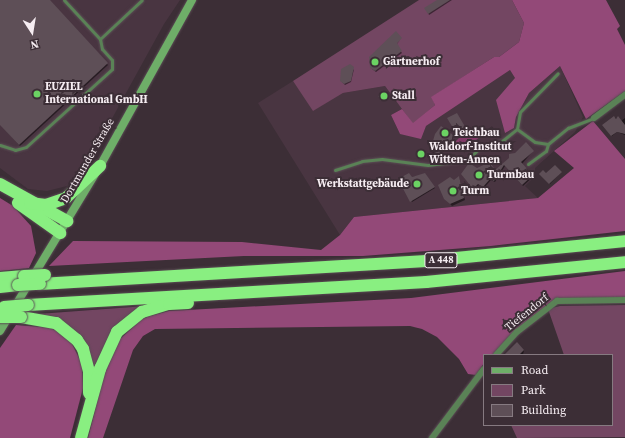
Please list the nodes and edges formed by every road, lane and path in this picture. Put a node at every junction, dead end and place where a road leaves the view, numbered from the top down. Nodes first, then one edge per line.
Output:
1 (64, 0) edge
2 (142, 0) edge
3 (192, 0) edge
4 (100, 39) junction
5 (558, 73) dead end
6 (625, 95) edge
7 (594, 118) joint
8 (517, 129) junction
9 (548, 144) junction
10 (0, 145) edge
11 (528, 164) dead end
12 (100, 166) junction
13 (335, 170) dead end
14 (0, 184) edge
15 (0, 192) edge
16 (30, 203) junction
17 (67, 222) junction
18 (60, 233) junction
19 (625, 241) edge
20 (625, 262) edge
21 (0, 278) edge
22 (21, 281) junction
23 (0, 287) edge
24 (242, 294) junction
25 (625, 300) edge
26 (2, 310) edge
27 (0, 331) edge
28 (497, 354) edge
29 (483, 370) edge
30 (76, 438) edge
31 (81, 438) edge
32 (432, 438) edge

1 - 4 lane
2 - 4 lane
3 - 12 main road, Dortmunder Straße
4 - 10 lane
5 - 8 lane
6 - 7 street
7 - 9 lane
8 - 9 lane
8 - 13 lane
9 - 11 lane
12 - 16 highway
12 - 17 main road, Dortmunder Straße
14 - 16 highway
15 - 18 highway
16 - 17 highway
17 - 18 main road, Dortmunder Straße
18 - 27 main road, Dortmunder Straße
19 - 22 highway, A 448, bridge
20 - 24 highway, A 448
21 - 22 highway
22 - 23 highway, A 448
24 - 26 highway, A 448, bridge
24 - 31 highway
25 - 28 street, Tiefendorf
26 - 30 highway, bridge
29 - 32 street

